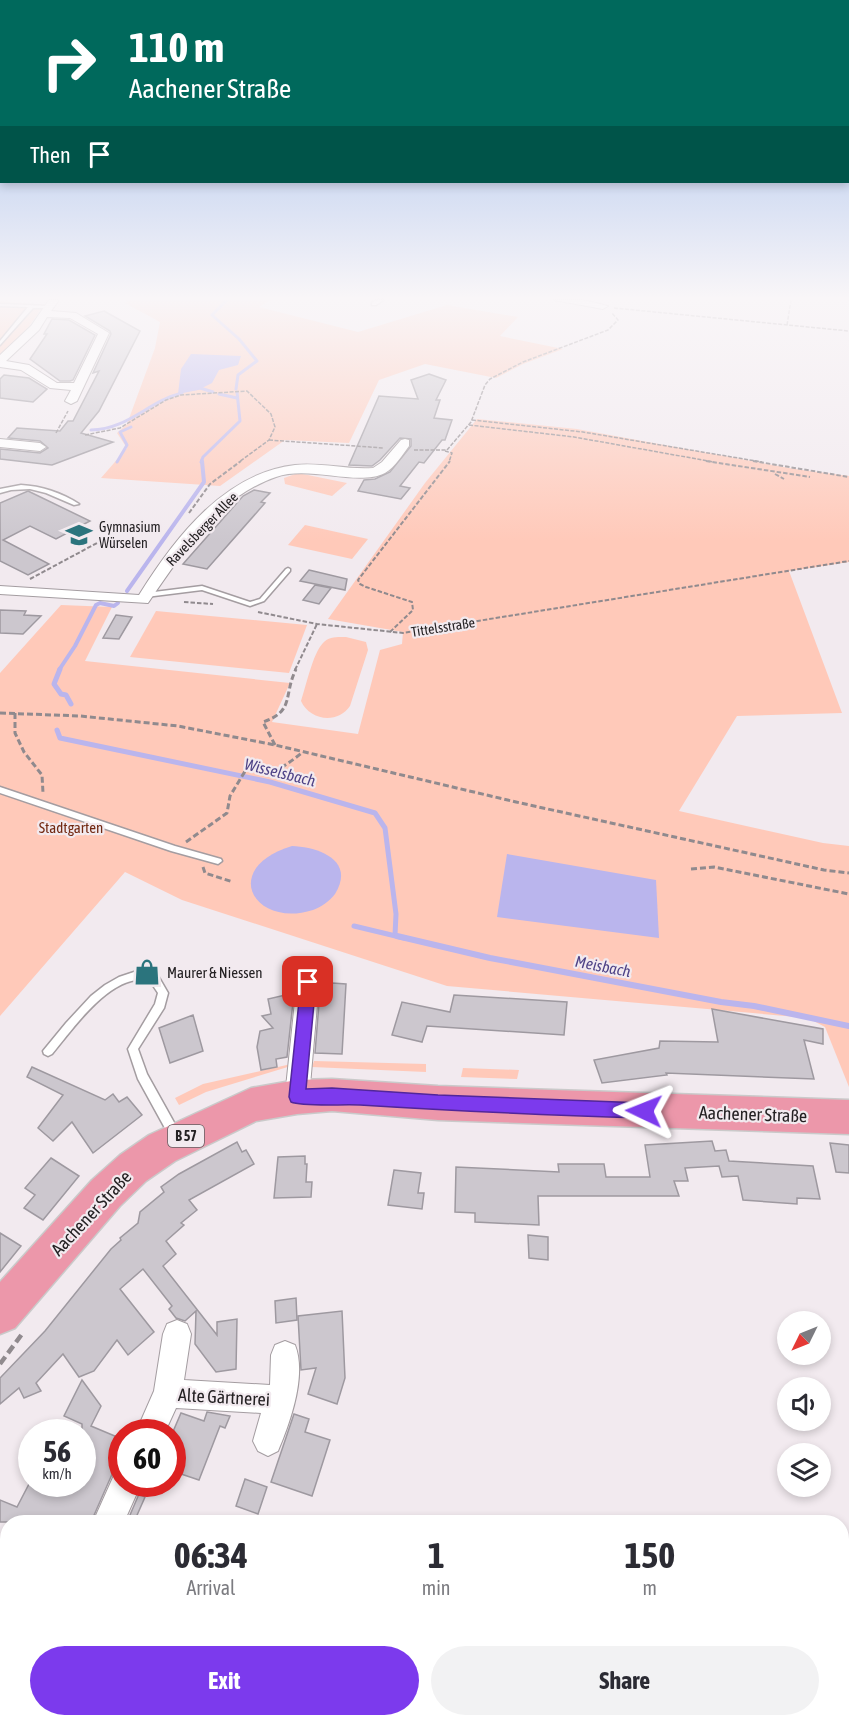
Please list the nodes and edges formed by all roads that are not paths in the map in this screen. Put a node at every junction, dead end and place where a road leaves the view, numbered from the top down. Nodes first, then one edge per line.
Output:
1 (43, 381) edge
2 (79, 381) edge
3 (76, 386) junction
4 (71, 401) road end
5 (0, 443) edge
6 (402, 446) road end
7 (40, 447) dead end
8 (0, 491) edge
9 (76, 504) dead end
10 (288, 570) dead end
11 (6, 591) edge
12 (145, 597) junction
13 (0, 790) edge
14 (218, 861) dead end
15 (308, 982) dead end
16 (48, 1051) dead end
17 (297, 1097) junction
18 (849, 1118) edge
19 (177, 1140) junction
20 (13, 1321) edge
21 (177, 1334) dead end
22 (285, 1355) dead end
23 (168, 1393) junction
24 (280, 1400) junction
25 (156, 1419) edge
26 (268, 1441) dead end
27 (120, 1497) edge
28 (111, 1515) edge

1 - 3 street
2 - 3 street
3 - 4 street
5 - 7 street
6 - 12 street, Ravelsberger Allee
8 - 9 lane
10 - 12 lane
11 - 12 street
13 - 14 lane
15 - 17 street
16 - 19 lane
17 - 18 main road, Aachener Straße / B 57
17 - 19 main road, Aachener Straße / B 57
19 - 20 main road, Aachener Straße / B 57
21 - 23 street, Alte Gärtnerei
22 - 24 street, Alte Gärtnerei
23 - 24 street, Alte Gärtnerei
23 - 25 street, Alte Gärtnerei
24 - 26 street, Alte Gärtnerei
27 - 28 street

